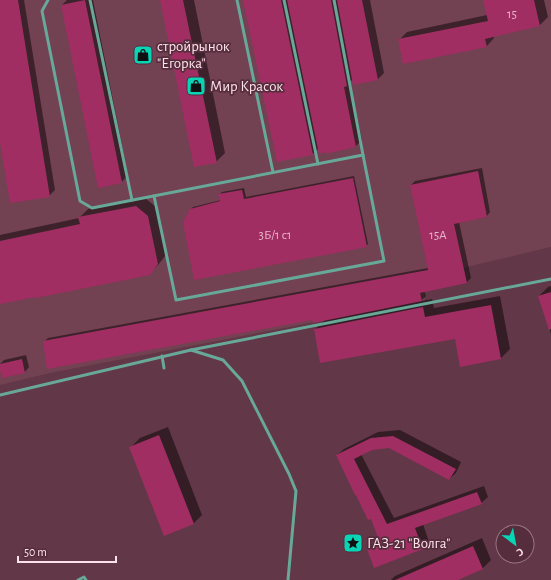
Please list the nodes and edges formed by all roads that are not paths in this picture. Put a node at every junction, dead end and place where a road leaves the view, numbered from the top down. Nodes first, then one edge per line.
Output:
1 (48, 0) edge
2 (90, 0) edge
3 (237, 0) edge
4 (284, 0) edge
5 (334, 0) edge
6 (363, 155) junction
7 (318, 164) junction
8 (273, 172) junction
9 (154, 196) junction
10 (132, 200) junction
11 (551, 279) edge
12 (190, 350) junction
13 (162, 356) junction
14 (164, 368) dead end
15 (0, 395) edge
16 (78, 580) edge
17 (86, 580) edge
18 (288, 580) edge

1 - 10 lane
2 - 10 lane
3 - 8 lane
4 - 7 lane
5 - 6 lane
6 - 7 lane
6 - 9 lane
7 - 8 lane
8 - 9 lane
9 - 10 lane
11 - 12 lane
12 - 13 lane
12 - 18 lane
13 - 14 lane
13 - 15 lane
16 - 17 lane

